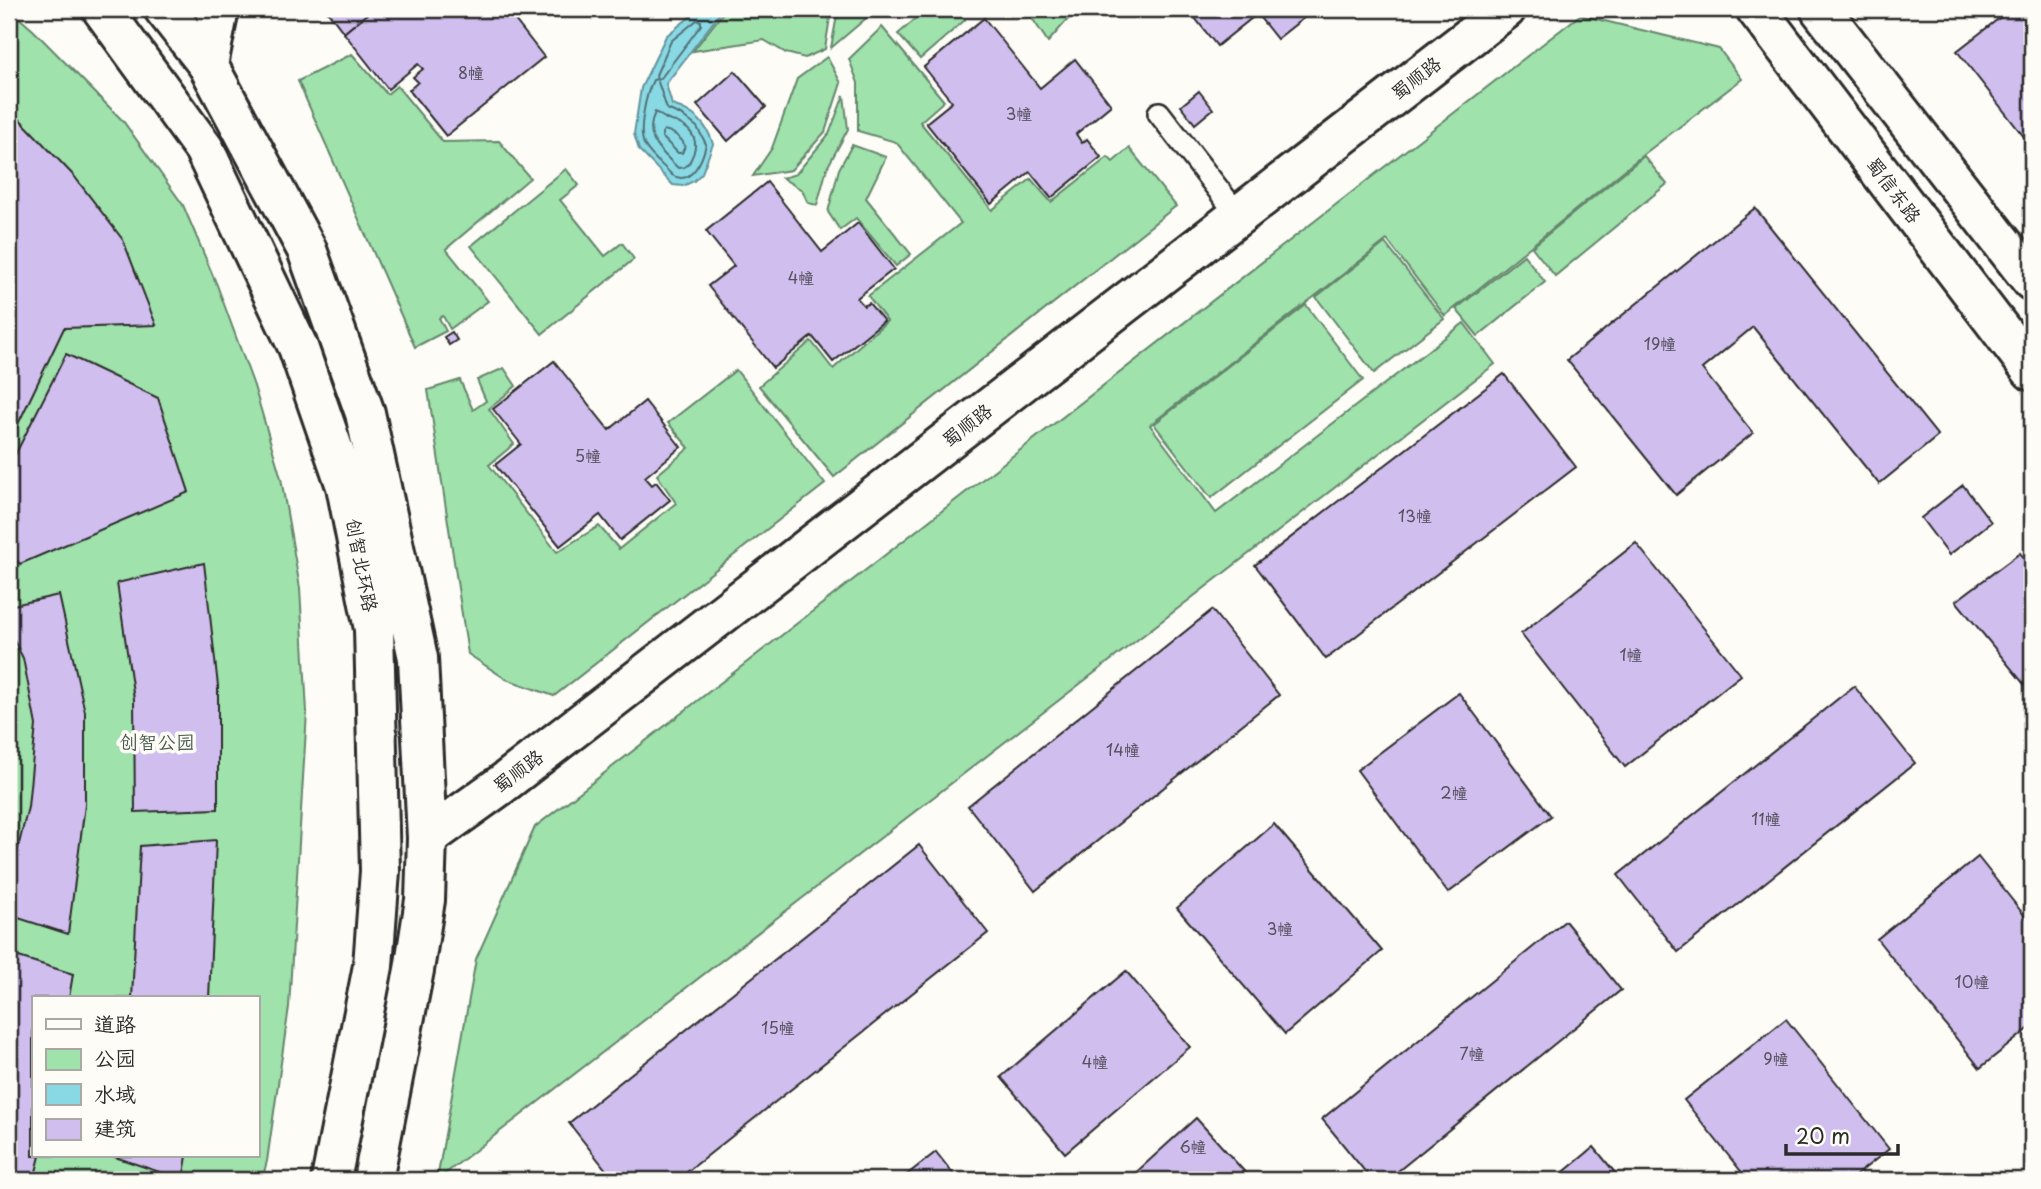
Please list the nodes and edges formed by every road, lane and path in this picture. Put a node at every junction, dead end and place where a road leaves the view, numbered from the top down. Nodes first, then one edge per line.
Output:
1 (102, 9) edge
2 (164, 9) edge
3 (219, 9) edge
4 (1506, 9) edge
5 (1756, 9) edge
6 (1820, 9) edge
7 (208, 65) junction
8 (1159, 113) dead end
9 (1238, 215) junction
10 (2032, 281) edge
11 (2032, 371) edge
12 (426, 838) junction
13 (331, 1180) edge
14 (373, 1180) edge

1 - 13 main road, 创智北环路
2 - 7 main road
3 - 7 main road
4 - 9 main road, 蜀顺路
5 - 11 main road, 蜀信东路
6 - 10 main road
7 - 12 main road
8 - 9 lane
9 - 12 main road, 蜀顺路
12 - 14 main road

